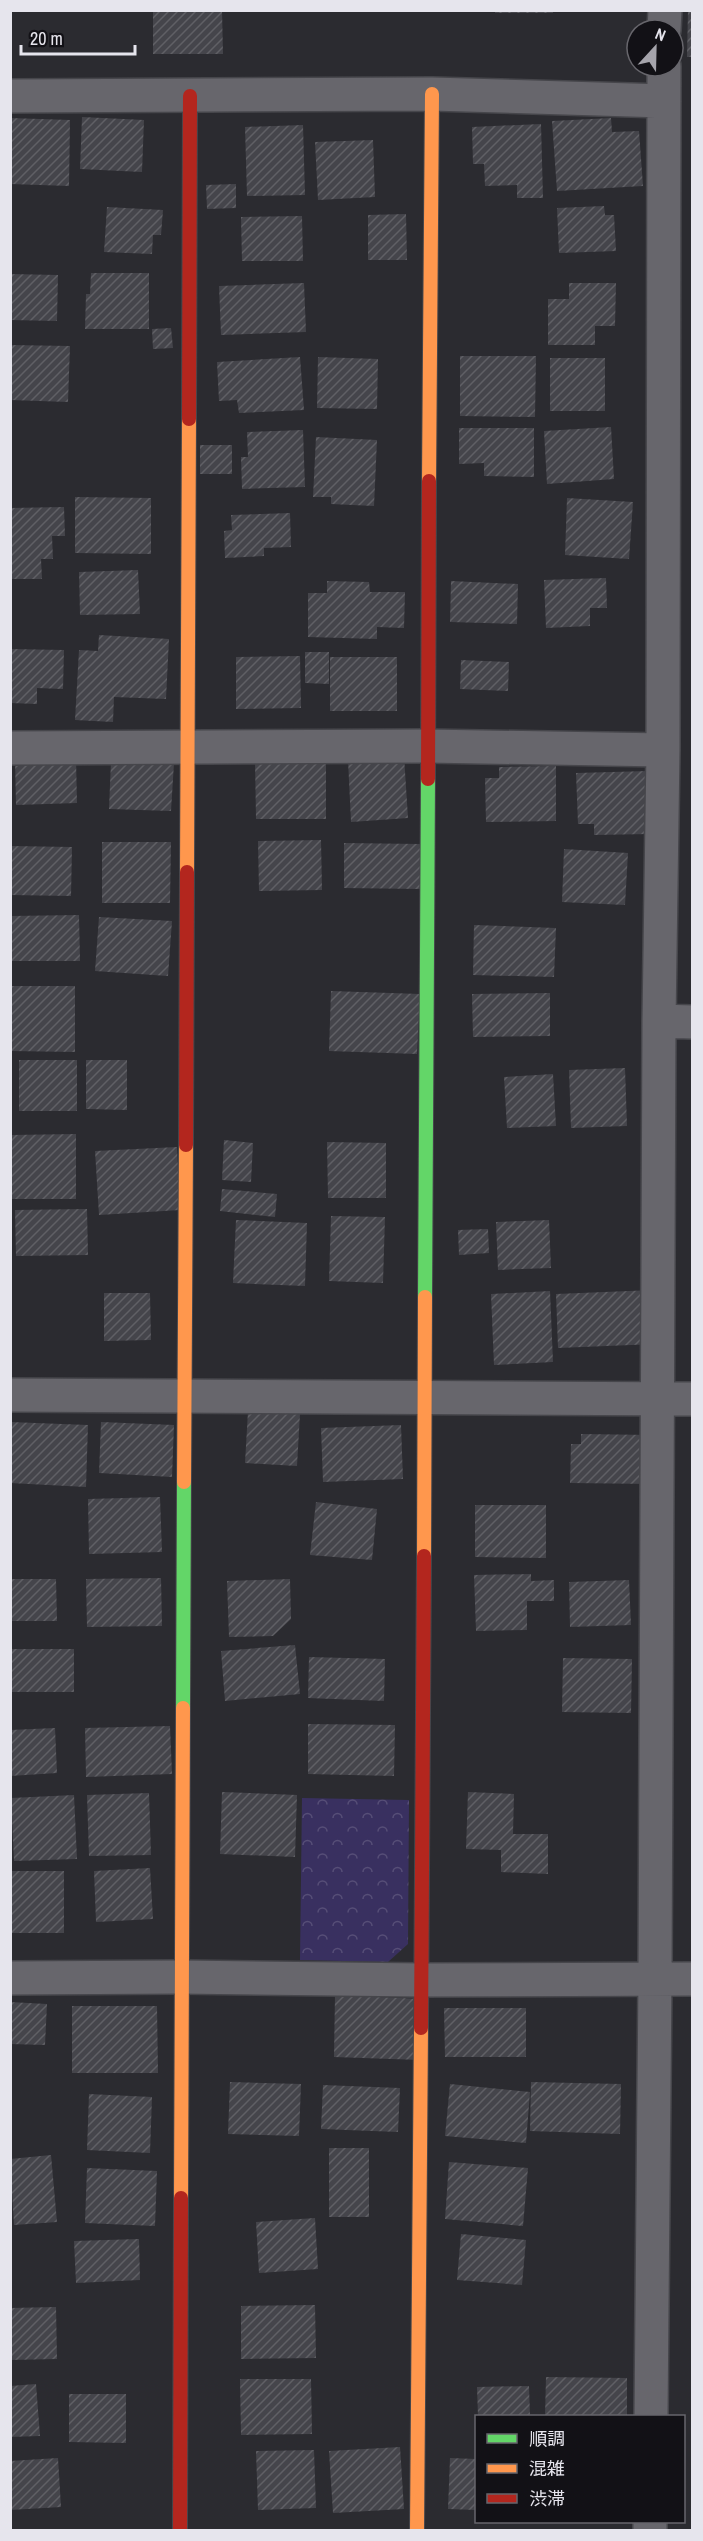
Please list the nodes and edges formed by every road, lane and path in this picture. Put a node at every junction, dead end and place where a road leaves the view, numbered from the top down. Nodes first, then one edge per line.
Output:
1 (664, 78) edge
2 (432, 94) junction
3 (10, 96) edge
4 (190, 96) junction
5 (664, 101) junction
6 (427, 746) junction
7 (188, 747) junction
8 (10, 748) edge
9 (663, 750) junction
10 (659, 1021) junction
11 (693, 1022) edge
12 (10, 1395) edge
13 (186, 1397) junction
14 (424, 1398) junction
15 (656, 1398) junction
16 (693, 1399) edge
17 (181, 1977) junction
18 (10, 1978) edge
19 (655, 1978) junction
20 (693, 1979) edge
21 (422, 1980) junction
22 (651, 2415) edge
23 (180, 2530) edge
24 (417, 2530) edge

1 - 5 street
2 - 4 street
2 - 5 street
2 - 6 street
3 - 4 street
4 - 7 street
5 - 9 street
6 - 7 street
6 - 9 street
6 - 14 street
7 - 8 street
7 - 13 street
9 - 10 street
10 - 11 street
10 - 15 street
12 - 13 street
13 - 14 street
13 - 17 street
14 - 15 street
14 - 21 street
15 - 16 street
15 - 19 street
17 - 18 street
17 - 21 street
17 - 23 street
19 - 20 street
19 - 21 street
19 - 22 street
21 - 24 street

